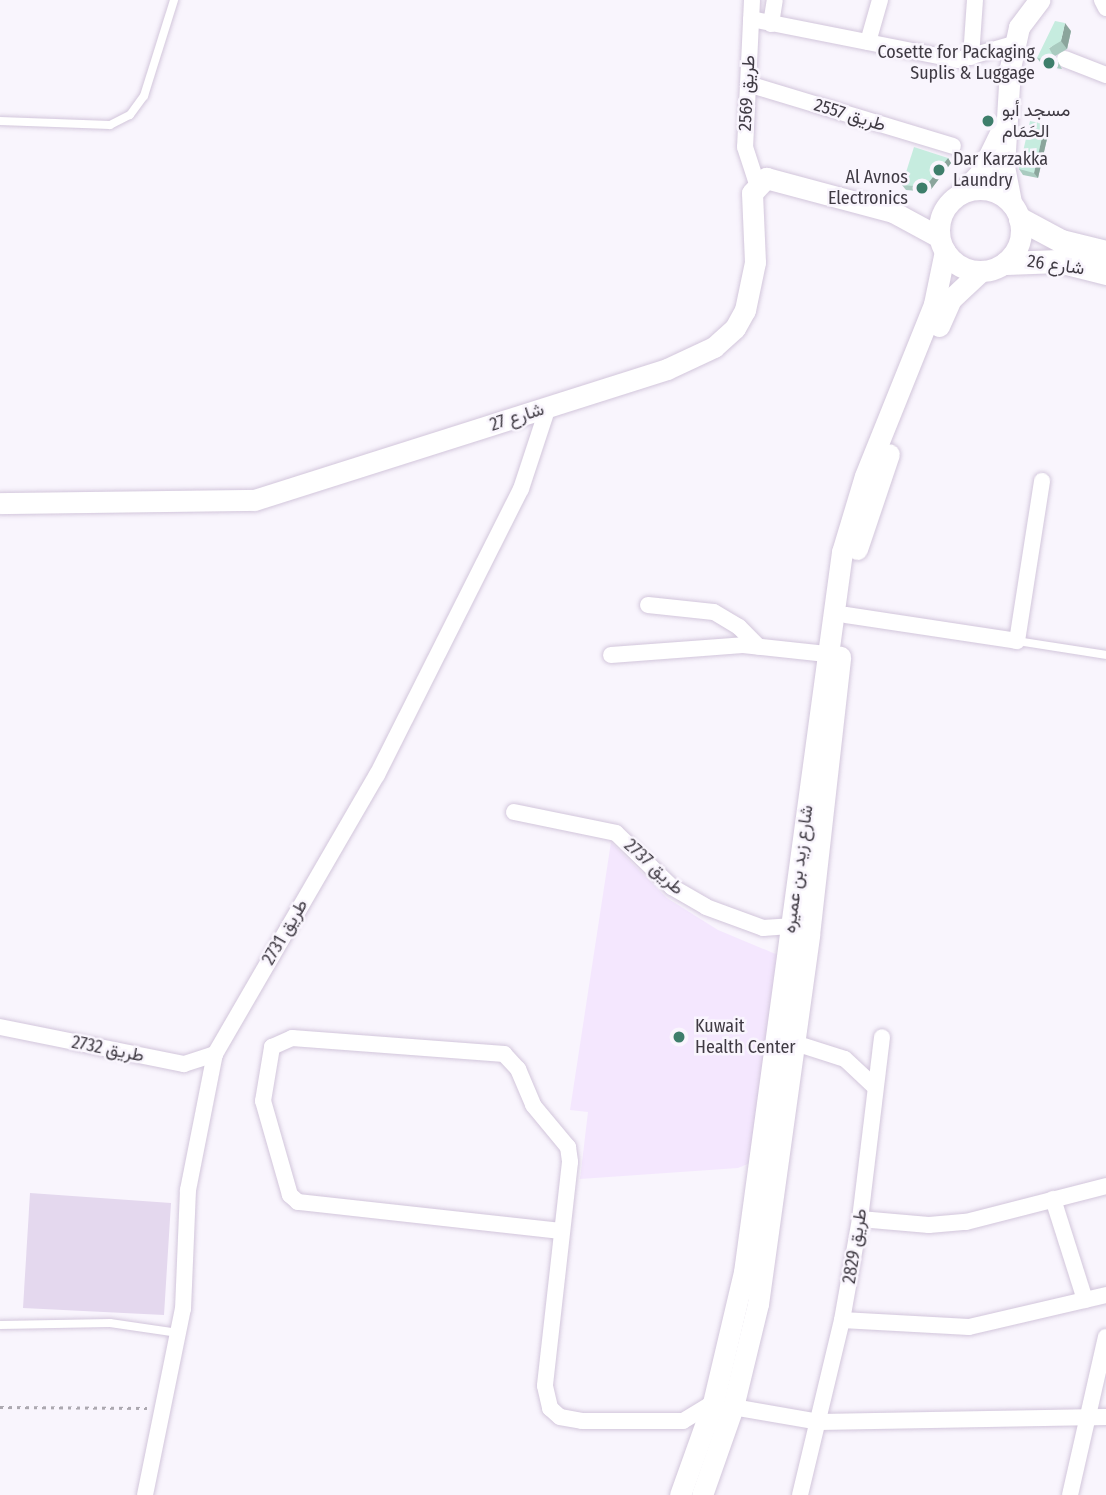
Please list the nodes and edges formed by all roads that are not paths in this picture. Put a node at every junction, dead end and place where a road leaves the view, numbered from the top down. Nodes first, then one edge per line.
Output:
1 (174, 0) edge
2 (752, 0) edge
3 (775, 0) edge
4 (880, 0) edge
5 (975, 0) edge
6 (1039, 0) edge
7 (1102, 0) edge
8 (1106, 8) edge
9 (751, 19) junction
10 (771, 24) junction
11 (868, 42) junction
12 (1013, 44) junction
13 (971, 57) junction
14 (1065, 59) dead end
15 (1106, 75) edge
16 (748, 84) junction
17 (0, 121) edge
18 (1005, 123) junction
19 (953, 146) dead end
20 (757, 184) junction
21 (956, 197) junction
22 (1016, 210) junction
23 (893, 212) junction
24 (942, 244) junction
25 (1106, 252) edge
26 (1006, 262) junction
27 (981, 271) junction
28 (1106, 273) edge
29 (548, 407) junction
30 (1042, 481) dead end
31 (0, 503) edge
32 (648, 605) dead end
33 (846, 615) junction
34 (1017, 641) junction
35 (759, 647) junction
36 (827, 654) junction
37 (611, 655) dead end
38 (1106, 655) edge
39 (514, 812) dead end
40 (796, 935) junction
41 (0, 1027) edge
42 (882, 1037) dead end
43 (795, 1043) junction
44 (215, 1054) junction
45 (874, 1086) junction
46 (768, 1087) junction
47 (779, 1150) junction
48 (1106, 1186) edge
49 (1053, 1199) junction
50 (860, 1219) junction
51 (561, 1231) junction
52 (1106, 1295) edge
53 (1085, 1300) junction
54 (842, 1320) junction
55 (0, 1325) edge
56 (178, 1333) junction
57 (1106, 1337) edge
58 (723, 1405) junction
59 (1106, 1417) edge
60 (1087, 1418) junction
61 (683, 1421) junction
62 (819, 1422) junction
63 (701, 1443) junction
64 (145, 1495) edge
65 (680, 1495) edge
66 (702, 1495) edge
67 (800, 1495) edge
68 (1070, 1495) edge

1 - 17 lane
2 - 9 street, طريق 2569
3 - 10 street
4 - 11 street
5 - 13 street
6 - 12 street
7 - 8 street
9 - 10 street
9 - 16 street, طريق 2569
10 - 11 street
11 - 13 street
12 - 13 street
12 - 18 street
14 - 15 street
16 - 19 street, طريق 2557
16 - 20 street, طريق 2569
18 - 21 street
18 - 22 street
20 - 23 street
20 - 29 street, شارع 27
21 - 22 street
21 - 23 street
21 - 24 street
22 - 25 main road, شارع 26
22 - 26 street
23 - 24 street
24 - 27 street
24 - 36 street, شارع زيد بن عميره
26 - 27 street
26 - 28 main road, شارع 26
27 - 33 street, شارع زيد بن عميره
29 - 31 street, شارع 27
29 - 44 street, طريق 2731
30 - 34 street
32 - 35 street
33 - 34 street
33 - 40 street, شارع زيد بن عميره
34 - 38 lane
35 - 36 street
35 - 37 street
36 - 40 street, شارع زيد بن عميره
39 - 40 street, طريق 2737
40 - 43 street, شارع زيد بن عميره
40 - 46 street, شارع زيد بن عميره
41 - 44 street, طريق 2732
42 - 45 street, طريق 2829
43 - 45 street
43 - 47 street, شارع زيد بن عميره
44 - 56 street, طريق 2731
45 - 50 street, طريق 2829
46 - 47 street
46 - 58 street, شارع زيد بن عميره
47 - 58 street, شارع زيد بن عميره
48 - 49 street
49 - 50 street
49 - 53 street
50 - 54 street, طريق 2829
51 - 51 street
51 - 61 street
52 - 53 street
53 - 54 street
54 - 62 street, طريق 2829
55 - 56 lane
56 - 64 street, طريق 2731
57 - 60 street
58 - 61 street
58 - 62 street
58 - 63 street, شارع زيد بن عميره
58 - 66 street, شارع زيد بن عميره
59 - 60 street
60 - 62 street
60 - 68 street
61 - 63 street
62 - 67 street, طريق 2829
63 - 65 street, شارع زيد بن عميره

